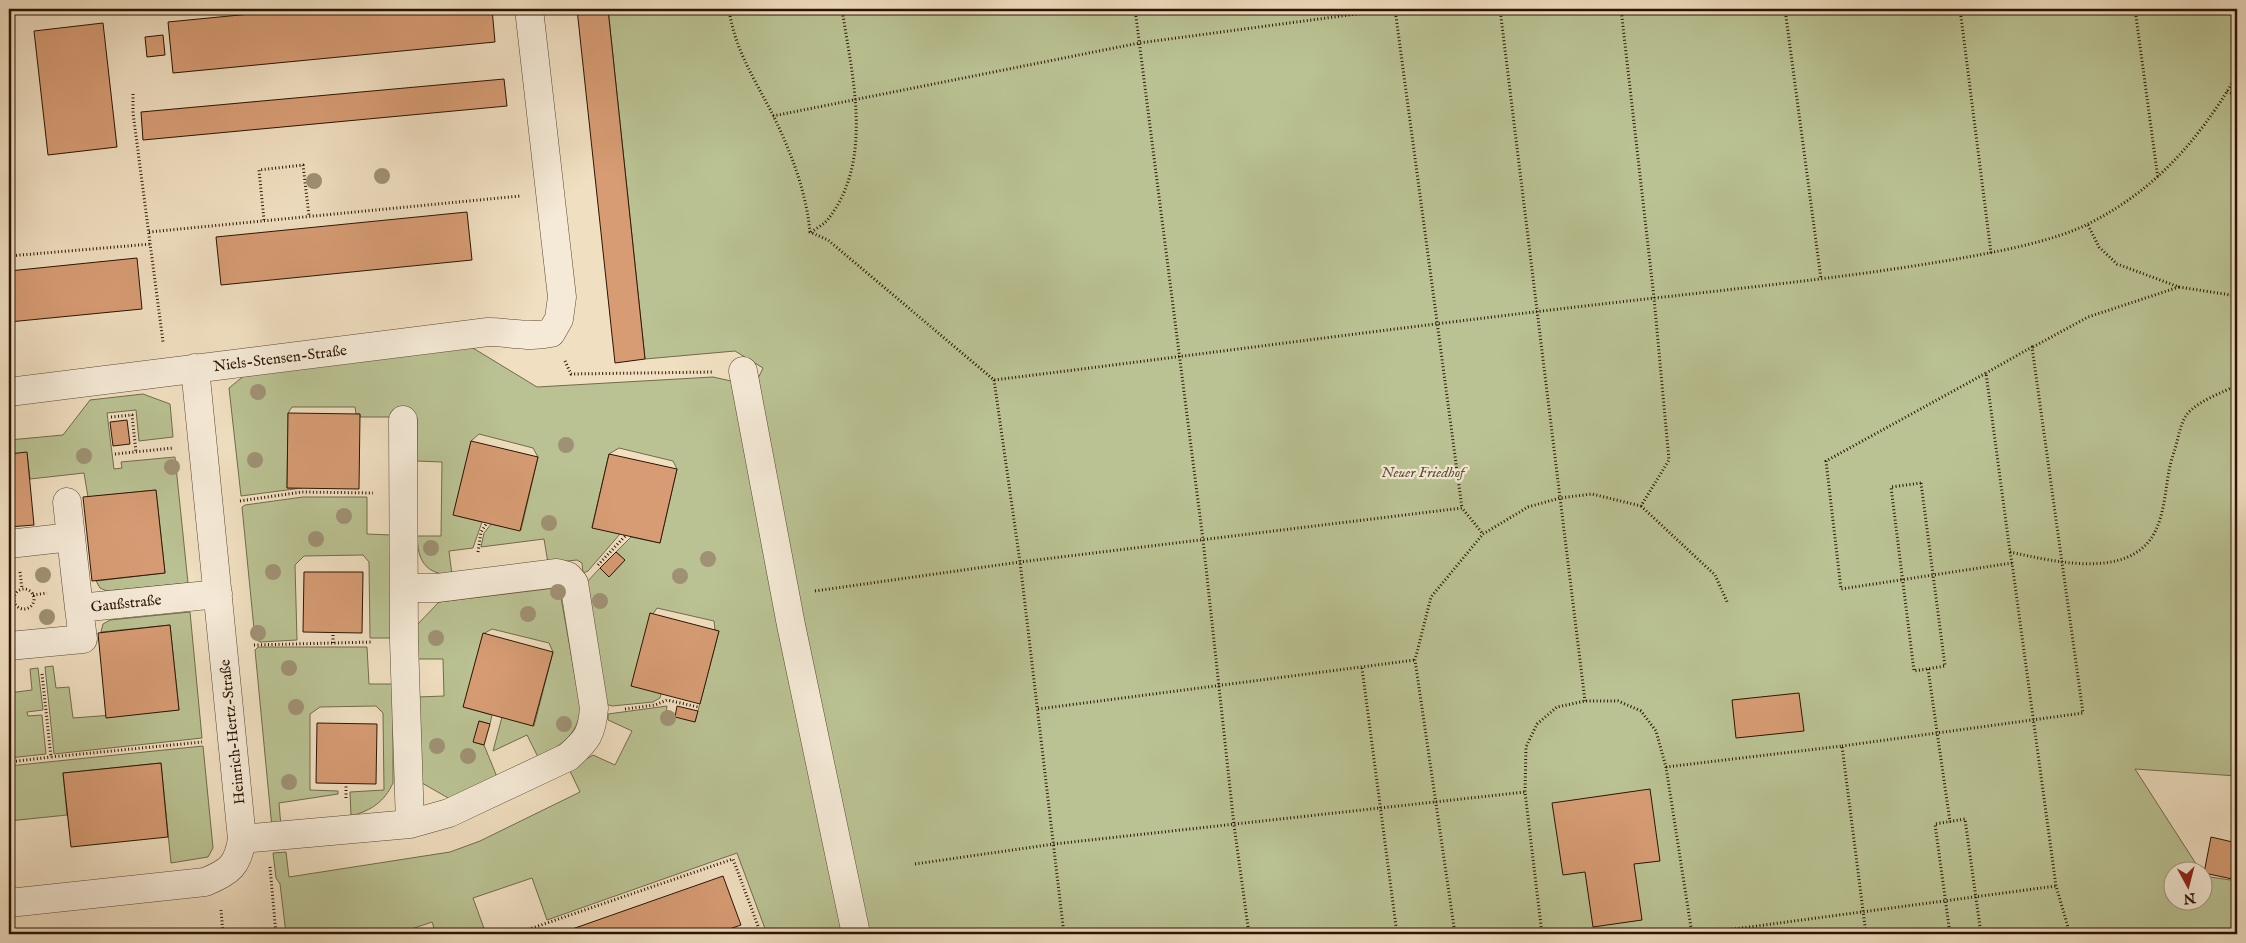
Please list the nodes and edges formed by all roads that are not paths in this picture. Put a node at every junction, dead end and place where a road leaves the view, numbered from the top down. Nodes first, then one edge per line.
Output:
1 (529, 9) edge
2 (196, 368) junction
3 (743, 371) dead end
4 (9, 392) edge
5 (403, 420) dead end
6 (68, 502) dead end
7 (72, 537) junction
8 (9, 544) edge
9 (404, 588) junction
10 (218, 594) junction
11 (80, 608) junction
12 (9, 646) edge
13 (410, 824) junction
14 (255, 837) junction
15 (9, 904) edge
16 (856, 934) edge

1 - 2 street, Niels-Stensen-Straße
2 - 4 street, Niels-Stensen-Straße
2 - 10 street, Heinrich-Hertz-Straße
3 - 16 street
5 - 9 street
6 - 7 street
7 - 8 street
7 - 11 street
9 - 13 street
9 - 13 street
10 - 11 street, Gaußstraße
10 - 14 street, Heinrich-Hertz-Straße
11 - 12 street, Gaußstraße
13 - 14 street
14 - 15 street, Heinrich-Hertz-Straße

